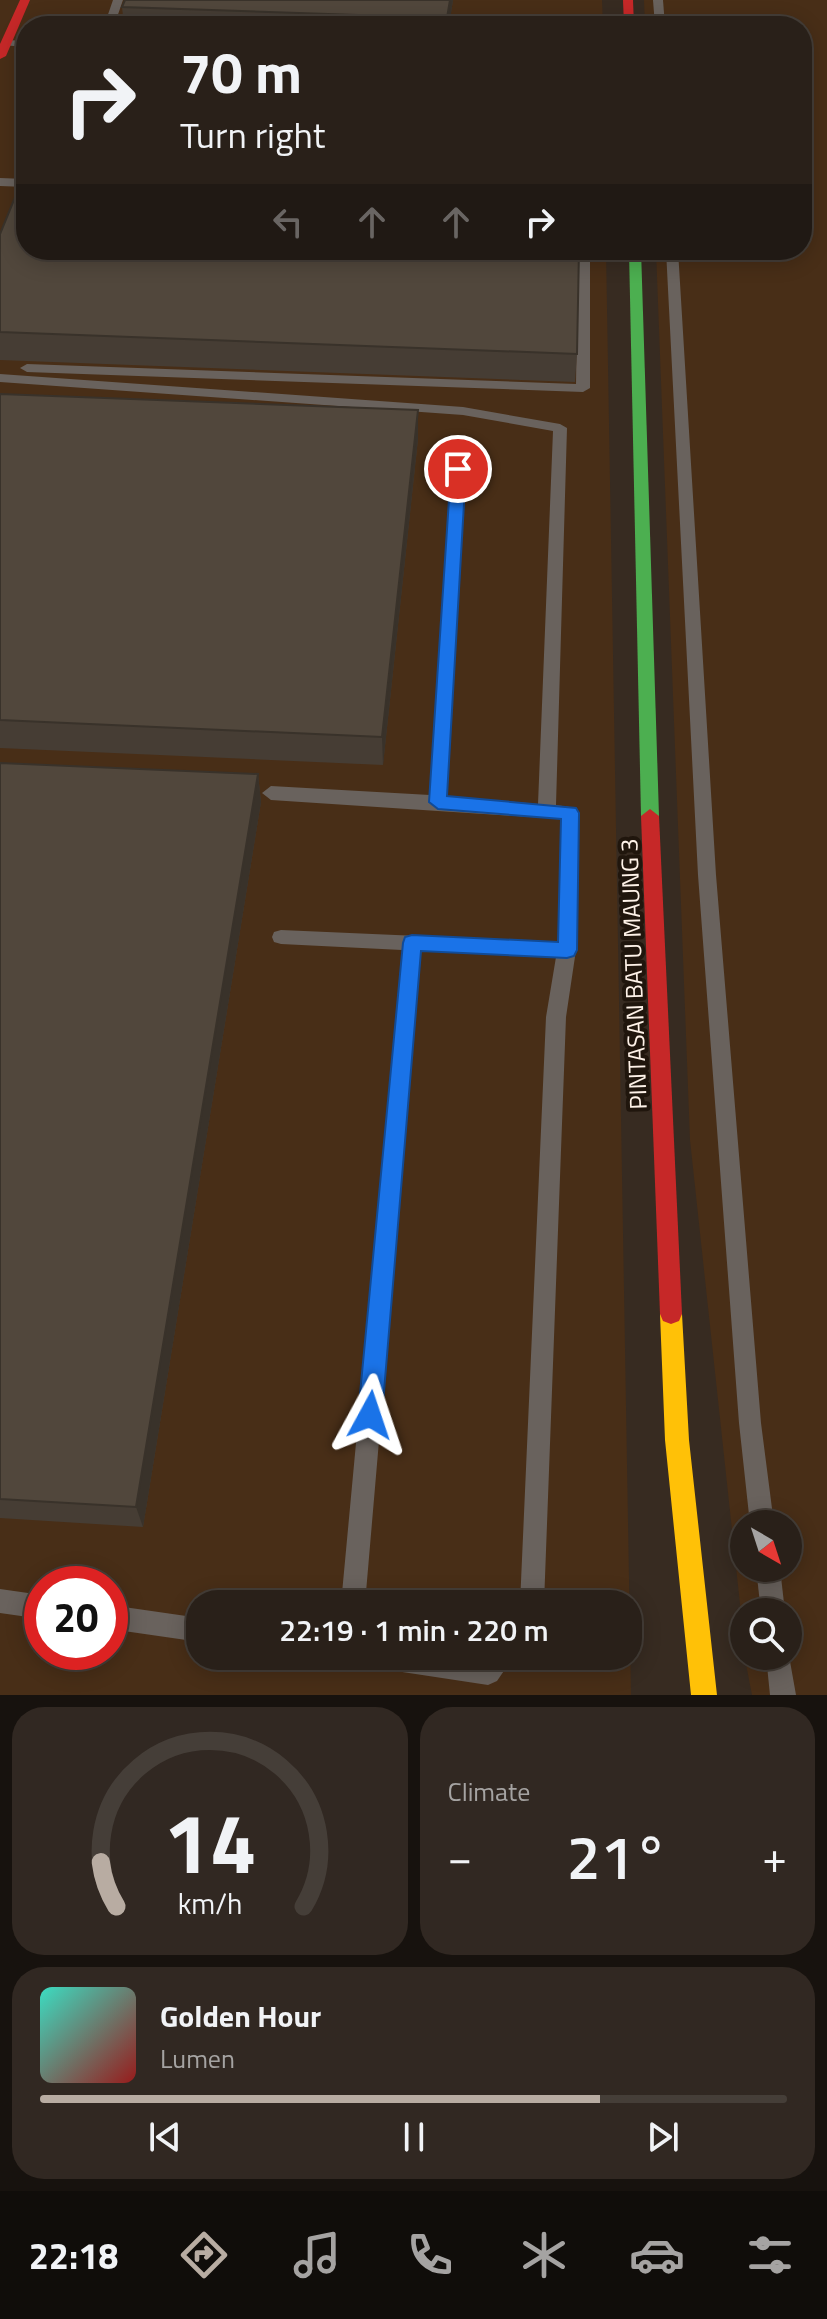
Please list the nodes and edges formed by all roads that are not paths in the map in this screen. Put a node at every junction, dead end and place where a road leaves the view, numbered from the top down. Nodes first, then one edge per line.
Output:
1 (16, 20) edge
2 (3, 49) edge
3 (584, 260) edge
4 (635, 260) edge
5 (673, 260) edge
6 (0, 367) edge
7 (0, 378) edge
8 (458, 469) dead end
9 (271, 793) dead end
10 (438, 802) junction
11 (547, 811) junction
12 (281, 937) dead end
13 (412, 943) junction
14 (567, 950) junction
15 (760, 1510) edge
16 (354, 1590) edge
17 (533, 1590) edge
18 (0, 1601) edge
19 (24, 1604) edge
20 (128, 1620) edge
21 (186, 1628) edge
22 (780, 1670) edge
23 (704, 1695) edge
24 (783, 1695) edge

1 - 2 street
3 - 6 lane
4 - 23 street, PINTASAN BATU MAUNG 3
5 - 15 lane
7 - 11 lane
8 - 10 lane
9 - 10 lane
10 - 11 lane
11 - 14 lane
12 - 13 lane
13 - 14 lane
13 - 16 lane
14 - 17 lane
18 - 19 lane
20 - 21 lane
22 - 24 lane

